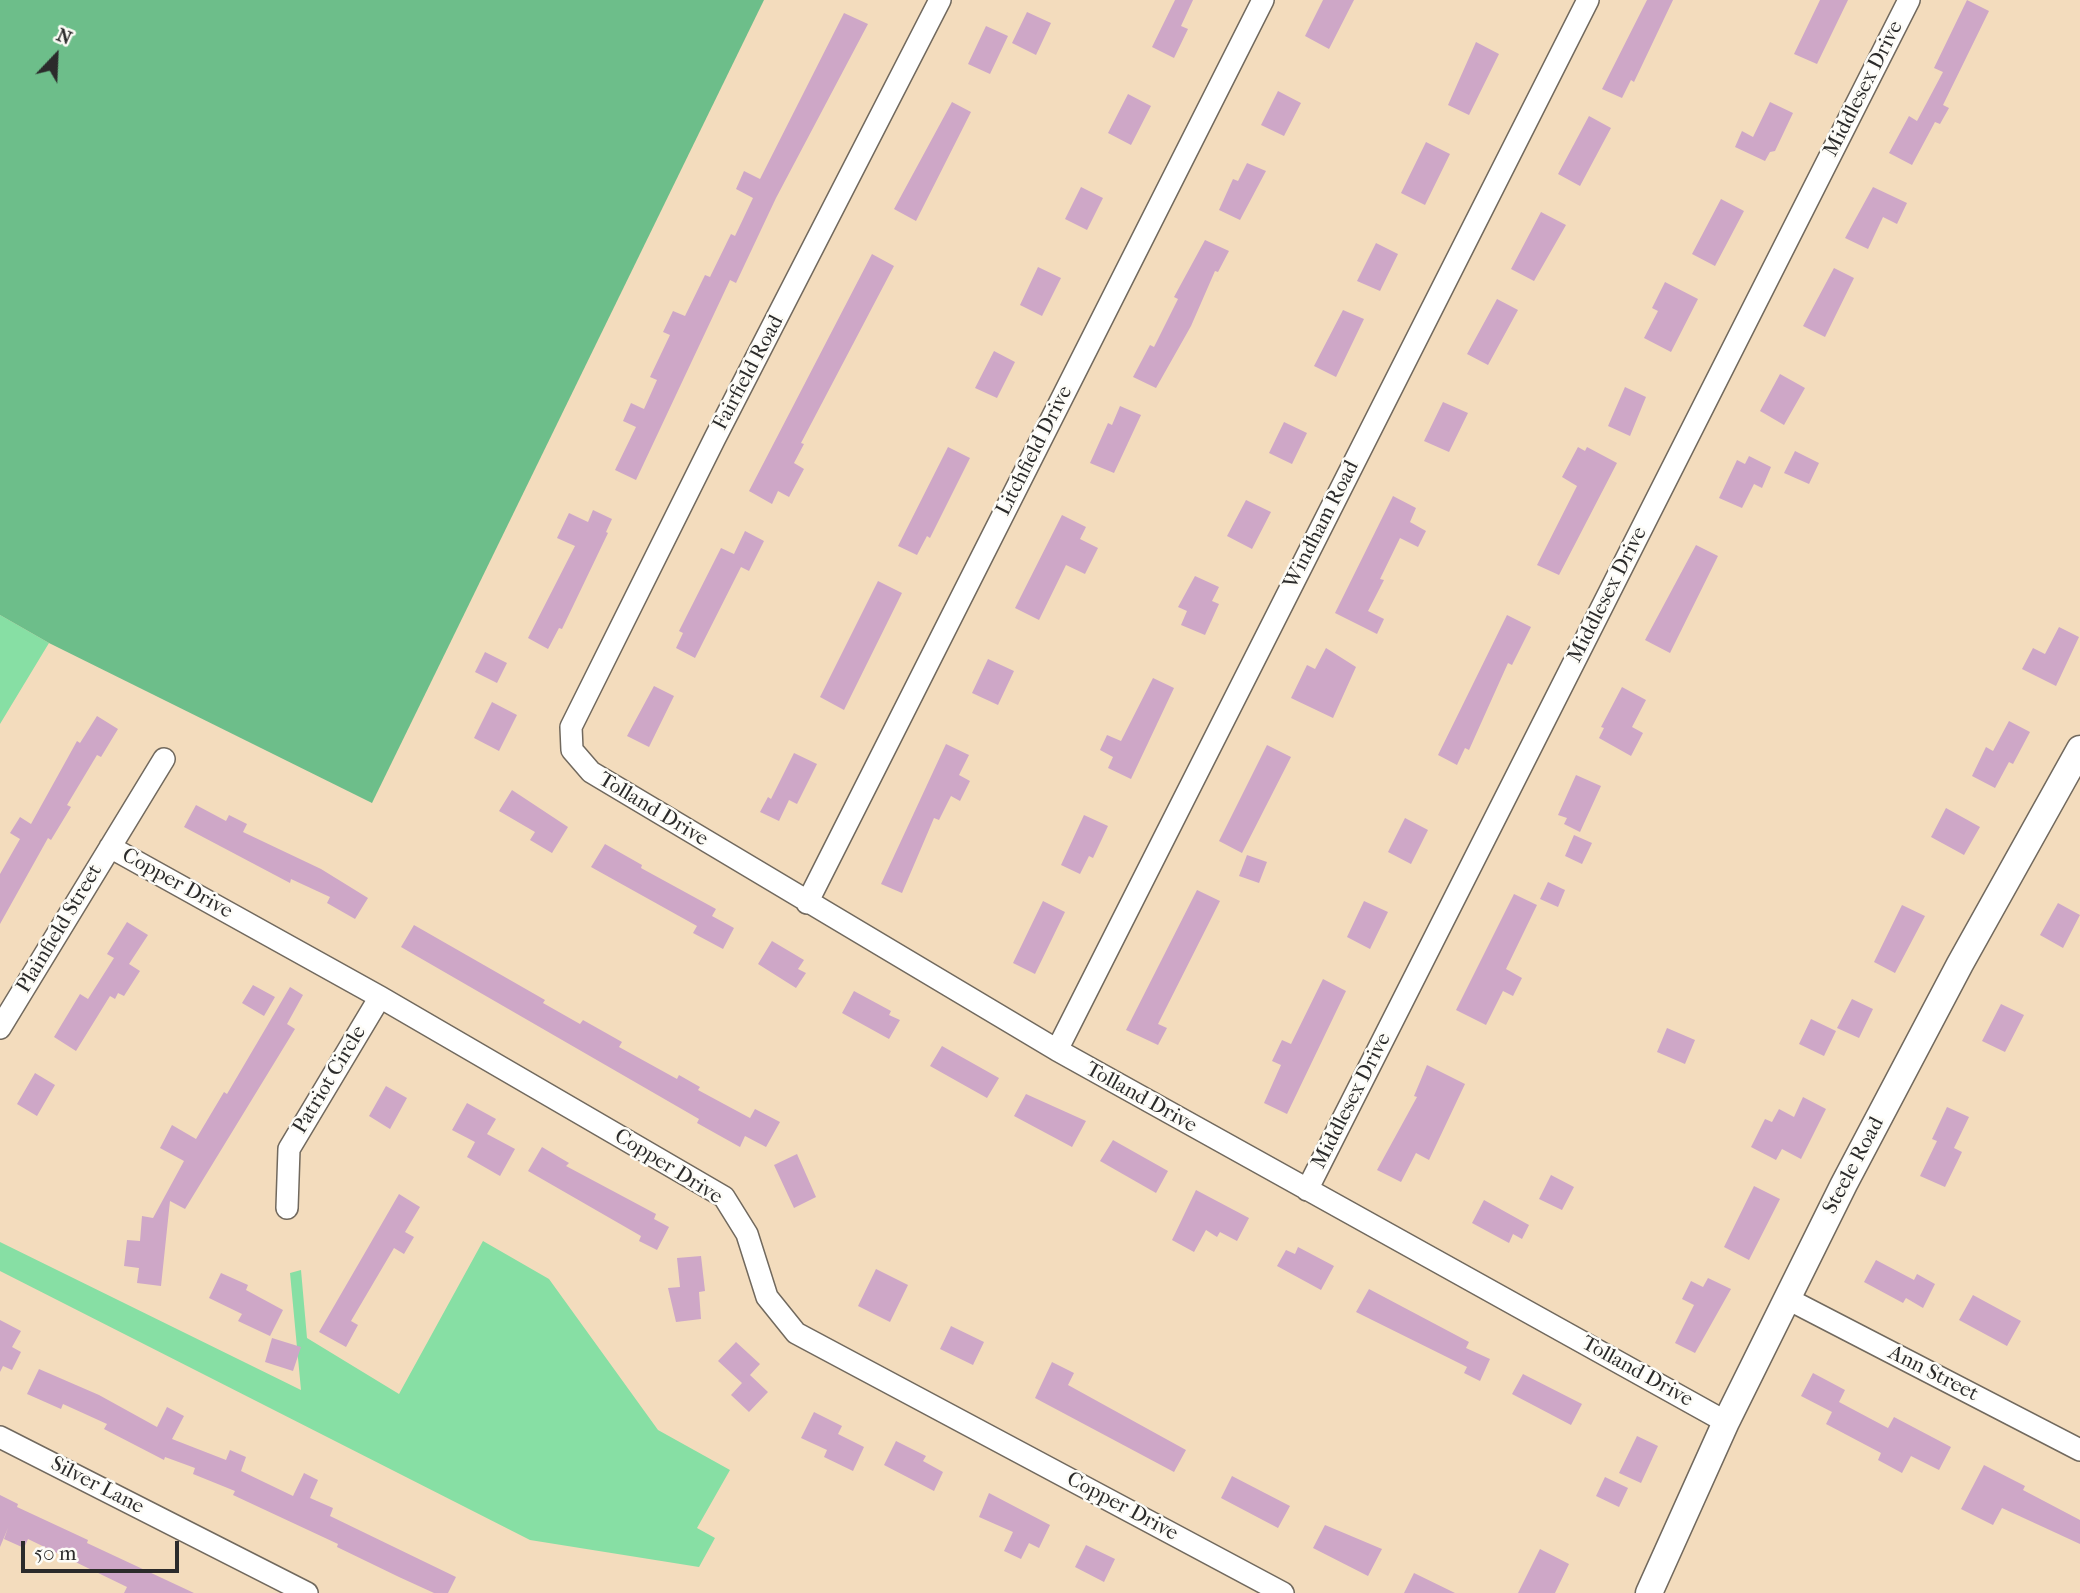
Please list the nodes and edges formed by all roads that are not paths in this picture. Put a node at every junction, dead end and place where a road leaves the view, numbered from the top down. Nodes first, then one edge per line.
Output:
1 (940, 0) edge
2 (1263, 0) edge
3 (1588, 0) edge
4 (1909, 0) edge
5 (572, 750) joint
6 (2080, 750) edge
7 (164, 758) dead end
8 (110, 847) junction
9 (807, 902) junction
10 (380, 997) junction
11 (0, 1028) edge
12 (1057, 1050) junction
13 (1307, 1190) junction
14 (287, 1208) dead end
15 (1786, 1298) junction
16 (1726, 1422) junction
17 (0, 1437) edge
18 (2080, 1450) edge
19 (307, 1593) edge
20 (1283, 1593) edge
21 (1649, 1593) edge

1 - 5 street, Fairfield Road
2 - 9 street, Litchfield Drive
3 - 12 street, Windham Road
4 - 13 street, Middlesex Drive
5 - 9 street, Tolland Drive
6 - 15 street, Steele Road
7 - 8 street, Plainfield Street
8 - 10 street, Copper Drive
8 - 11 street, Plainfield Street
9 - 12 street, Tolland Drive
10 - 14 street, Patriot Circle
10 - 20 street, Copper Drive
12 - 13 street, Tolland Drive
13 - 16 street, Tolland Drive
15 - 16 street, Steele Road
15 - 18 street, Ann Street
16 - 21 street, Steele Road
17 - 19 street, Silver Lane

